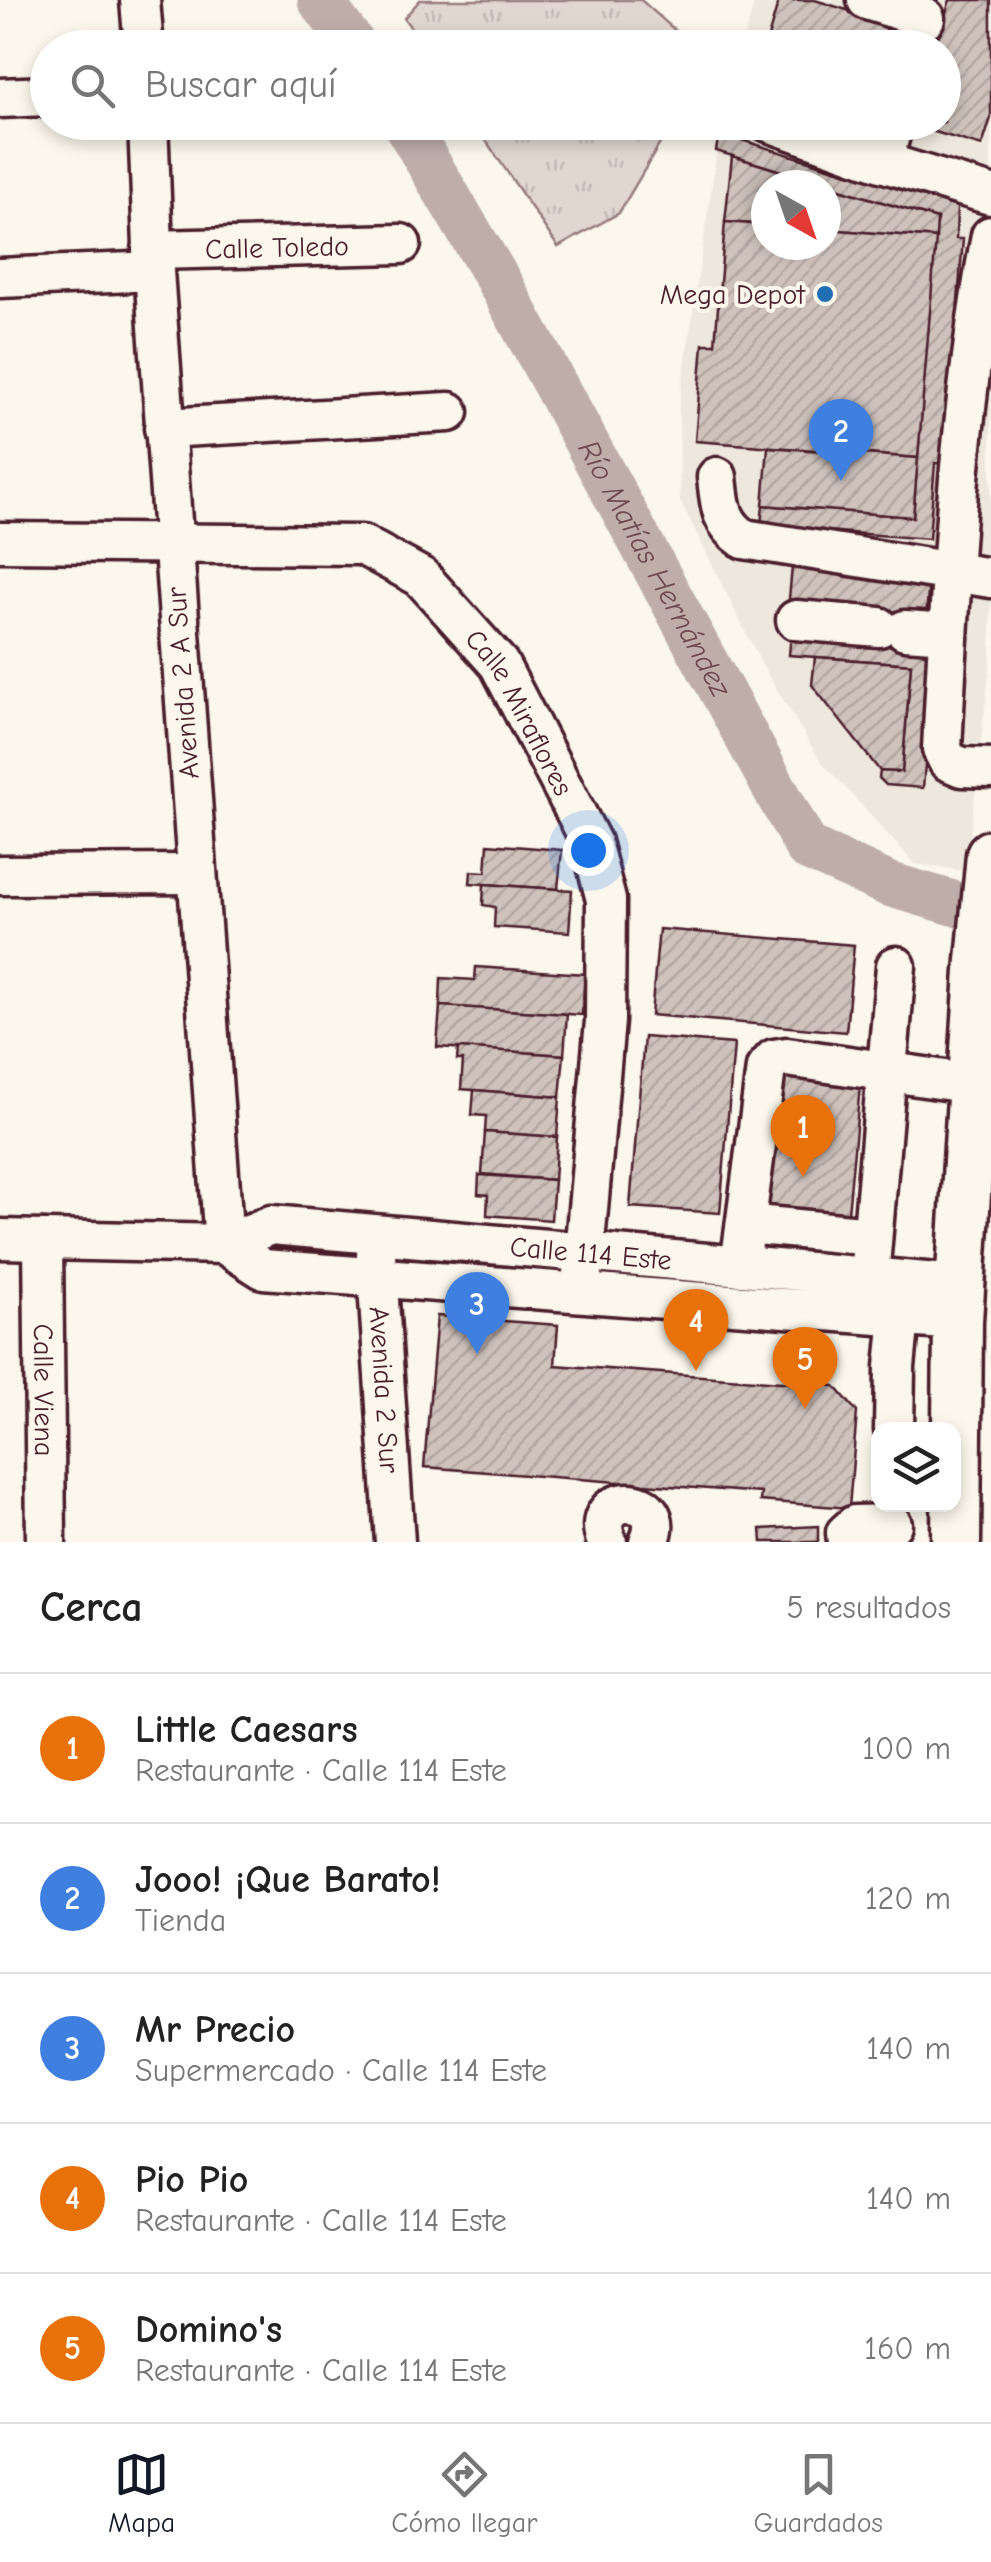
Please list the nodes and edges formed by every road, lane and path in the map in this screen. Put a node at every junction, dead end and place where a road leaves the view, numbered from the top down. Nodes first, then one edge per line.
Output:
1 (140, 0) edge
2 (867, 0) edge
3 (924, 22) edge
4 (142, 30) edge
5 (30, 97) edge
6 (0, 98) edge
7 (149, 140) edge
8 (820, 140) edge
9 (889, 140) edge
10 (882, 162) junction
11 (991, 195) edge
12 (991, 236) edge
13 (401, 244) dead end
14 (153, 261) junction
15 (0, 278) edge
16 (449, 412) dead end
17 (164, 428) junction
18 (717, 477) dead end
19 (0, 542) edge
20 (172, 542) junction
21 (951, 574) junction
22 (991, 578) edge
23 (796, 620) dead end
24 (948, 633) junction
25 (991, 768) edge
26 (991, 855) edge
27 (990, 867) edge
28 (196, 874) junction
29 (0, 875) edge
30 (896, 966) dead end
31 (983, 984) edge
32 (885, 1071) junction
33 (973, 1084) junction
34 (978, 1198) edge
35 (746, 1224) junction
36 (375, 1235) junction
37 (872, 1236) junction
38 (0, 1238) edge
39 (43, 1240) junction
40 (224, 1244) junction
41 (584, 1253) junction
42 (740, 1266) junction
43 (378, 1277) junction
44 (869, 1277) junction
45 (580, 1294) junction
46 (959, 1303) junction
47 (900, 1318) junction
48 (894, 1422) edge
49 (893, 1524) edge
50 (46, 1542) edge
51 (396, 1542) edge
52 (607, 1542) edge
53 (649, 1542) edge
54 (847, 1542) edge
55 (956, 1542) edge

1 - 4 street
2 - 3 street
5 - 6 street
7 - 14 street, Avenida 2 A Sur
8 - 10 street
9 - 10 street
10 - 11 street
12 - 21 street
13 - 14 street, Calle Toledo
14 - 15 street, Calle Toledo
14 - 17 street, Avenida 2 A Sur
16 - 17 street
17 - 20 street, Avenida 2 A Sur
18 - 21 street
19 - 20 street, Calle Miraflores
20 - 28 street, Avenida 2 A Sur
20 - 41 street, Calle Miraflores
21 - 22 street
21 - 24 street
23 - 24 street
24 - 25 street
26 - 27 main road
27 - 31 main road
28 - 29 street
28 - 40 street, Avenida 2 A Sur
30 - 32 street
31 - 33 main road
32 - 33 street
32 - 35 street
32 - 37 street
33 - 34 main road
34 - 46 main road
35 - 37 street
35 - 42 street
36 - 40 street, Calle 114 Este
36 - 41 street, Calle 114 Este
36 - 43 street, Avenida 2 Sur
37 - 44 street
38 - 39 street, Calle 114 Este
39 - 40 street, Calle 114 Este
39 - 50 street, Calle Viena
40 - 43 street, Calle 114 Este
41 - 42 street, Calle 114 Este
41 - 45 street, Calle Miraflores
42 - 44 street, Calle 114 Este
43 - 45 street, Calle 114 Este
43 - 51 street, Avenida 2 Sur
44 - 46 street, Calle 114 Este
45 - 47 street, Calle 114 Este
46 - 47 street, Calle 114 Este
46 - 55 main road
47 - 48 street
49 - 54 street
52 - 53 street

